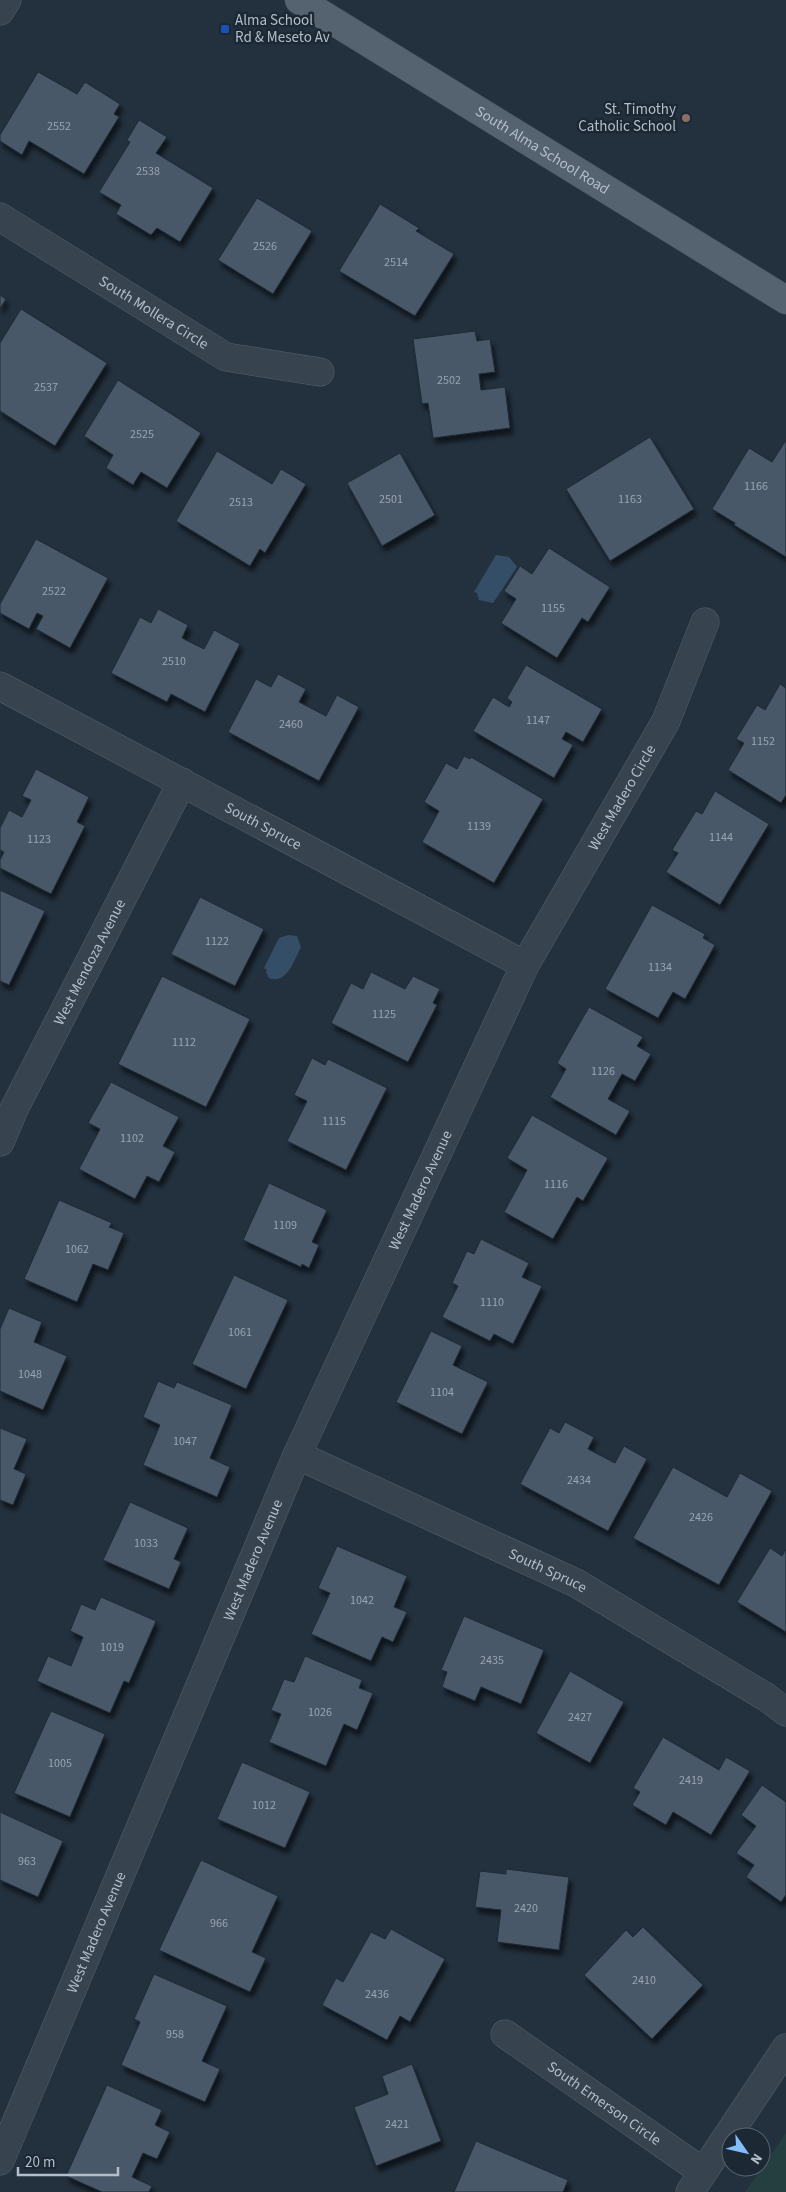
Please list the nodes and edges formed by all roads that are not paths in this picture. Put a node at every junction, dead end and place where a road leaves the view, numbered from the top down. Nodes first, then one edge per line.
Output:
1 (7, 0) edge
2 (299, 0) edge
3 (0, 11) edge
4 (0, 218) edge
5 (786, 300) edge
6 (320, 372) dead end
7 (705, 622) dead end
8 (0, 686) edge
9 (182, 782) junction
10 (525, 965) junction
11 (0, 1142) edge
12 (297, 1455) junction
13 (786, 1712) edge
14 (505, 2034) dead end
15 (786, 2048) edge
16 (0, 2161) edge
17 (696, 2182) edge

1 - 3 street
2 - 5 main road, South Alma School Road
4 - 6 street, South Mollera Circle
7 - 10 street, West Madero Circle
8 - 9 street, South Spruce
9 - 10 street, South Spruce
9 - 11 street, West Mendoza Avenue
10 - 12 street, West Madero Avenue
12 - 13 street, South Spruce
12 - 16 street, West Madero Avenue
14 - 17 street, South Emerson Circle
15 - 17 street

